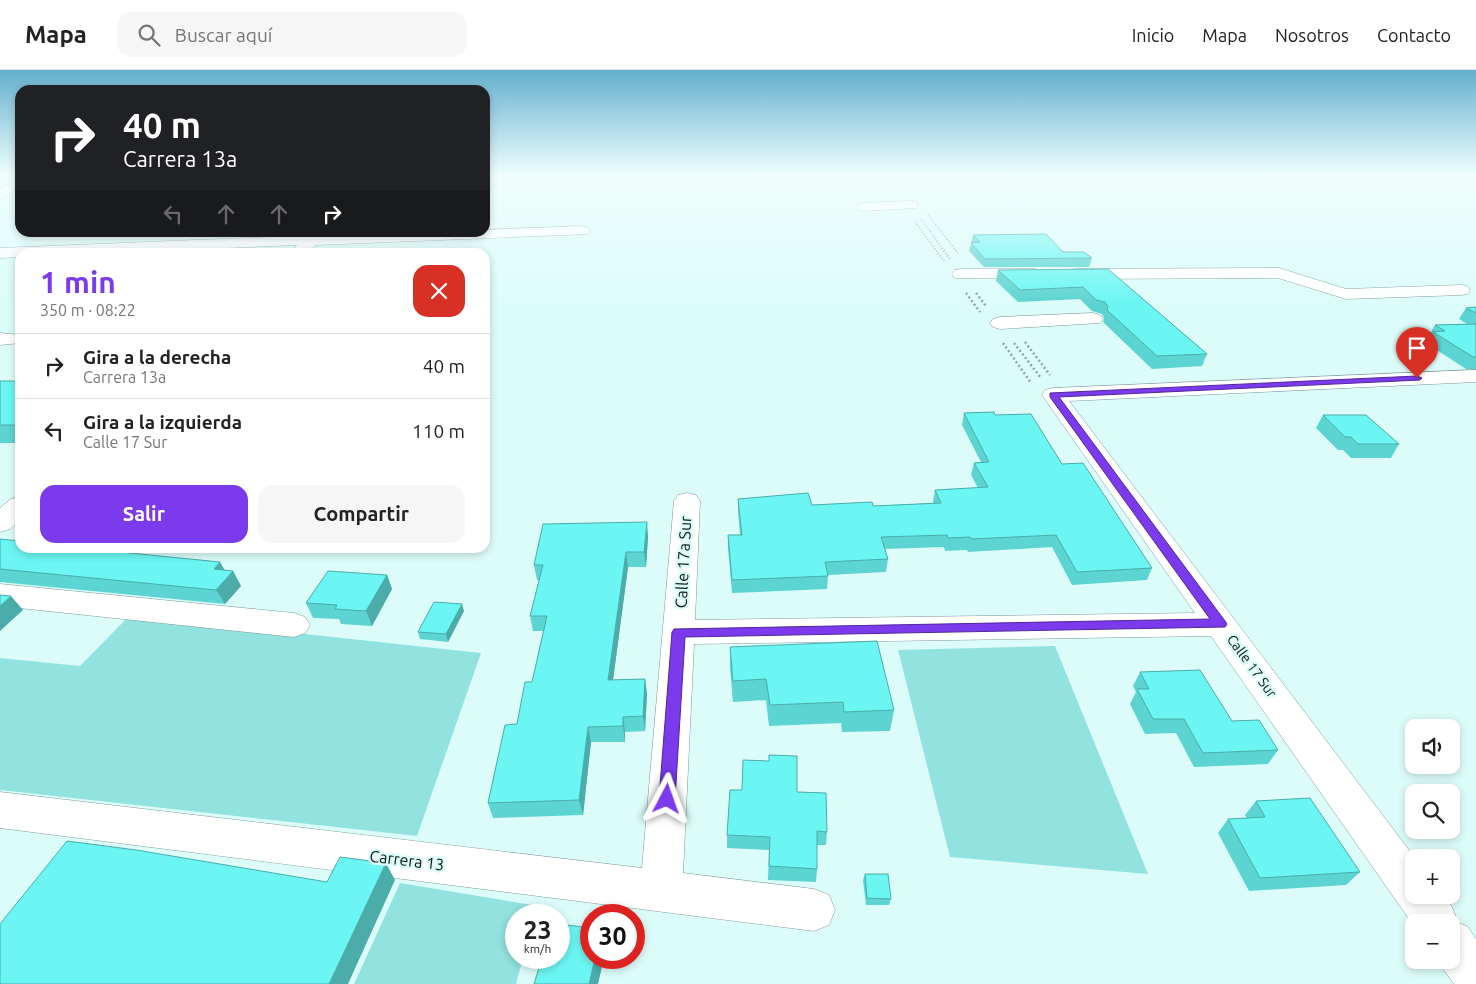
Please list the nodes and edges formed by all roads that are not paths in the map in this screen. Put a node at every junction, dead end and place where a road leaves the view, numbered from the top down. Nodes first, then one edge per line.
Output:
1 (582, 231) dead end
2 (490, 234) edge
3 (374, 237) edge
4 (312, 240) junction
5 (120, 248) edge
6 (303, 248) edge
7 (15, 252) edge
8 (0, 253) edge
9 (961, 274) dead end
10 (1461, 290) dead end
11 (1093, 319) dead end
12 (1000, 323) dead end
13 (1476, 376) edge
14 (687, 501) dead end
15 (15, 510) edge
16 (0, 523) edge
17 (0, 595) edge
18 (1221, 624) junction
19 (294, 625) dead end
20 (679, 632) junction
21 (0, 810) edge
22 (1405, 878) edge
23 (661, 892) junction
24 (814, 910) dead end
25 (1460, 954) edge
26 (1476, 976) edge

1 - 2 street
3 - 4 street
4 - 5 street
4 - 6 street
7 - 8 street
9 - 10 street
11 - 12 street
13 - 18 street, Calle 17 Sur
14 - 20 street, Calle 17a Sur
15 - 16 street
17 - 19 street
18 - 20 street
18 - 22 street, Calle 17 Sur
20 - 23 street, Calle 17a Sur
21 - 23 street, Carrera 13
23 - 24 street, Carrera 13
25 - 26 street

